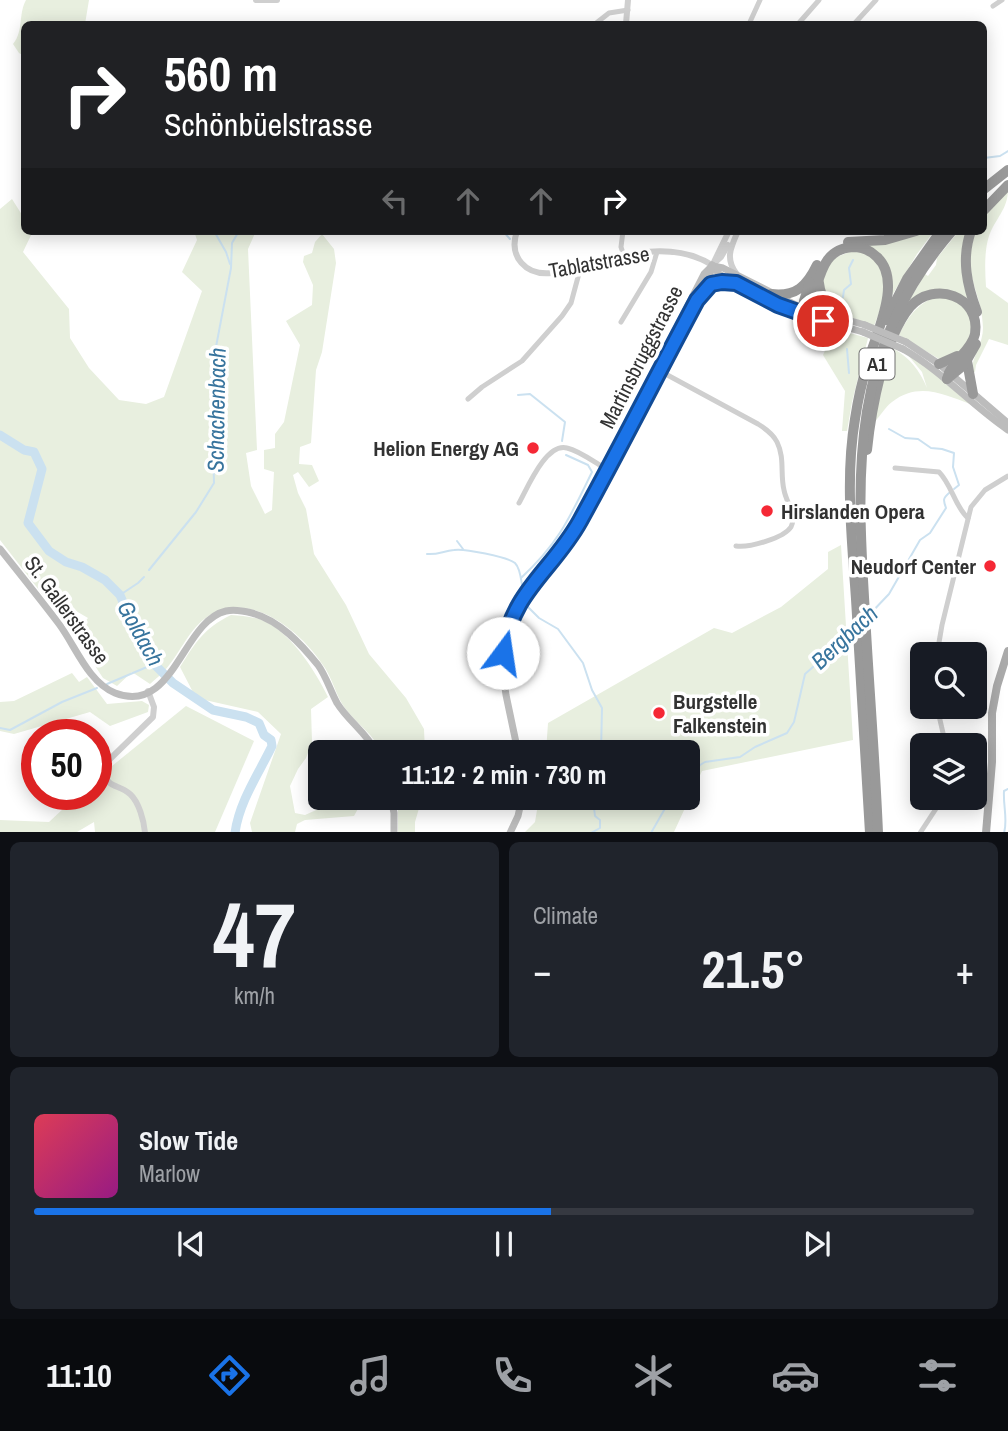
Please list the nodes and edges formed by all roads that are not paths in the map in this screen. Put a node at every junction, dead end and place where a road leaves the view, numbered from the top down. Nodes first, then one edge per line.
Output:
1 (256, 0) edge
2 (277, 0) edge
3 (628, 0) edge
4 (760, 0) edge
5 (819, 0) edge
6 (877, 0) edge
7 (1002, 0) edge
8 (993, 6) dead end
9 (628, 10) junction
10 (598, 21) edge
11 (626, 21) edge
12 (750, 21) edge
13 (801, 21) edge
14 (857, 21) edge
15 (1008, 164) edge
16 (1008, 170) edge
17 (987, 181) edge
18 (1008, 183) edge
19 (987, 187) edge
20 (987, 198) edge
21 (987, 207) edge
22 (517, 235) edge
23 (622, 235) edge
24 (728, 235) edge
25 (735, 235) edge
26 (735, 235) edge
27 (904, 235) edge
28 (938, 235) edge
29 (949, 235) edge
30 (970, 235) edge
31 (657, 252) junction
32 (624, 256) junction
33 (712, 265) junction
34 (581, 266) junction
35 (816, 277) junction
36 (738, 280) junction
37 (771, 294) junction
38 (697, 300) junction
39 (805, 311) junction
40 (846, 320) junction
41 (621, 322) dead end
42 (864, 329) junction
43 (971, 344) junction
44 (904, 346) junction
45 (967, 361) junction
46 (867, 362) junction
47 (939, 364) junction
48 (657, 371) junction
49 (949, 375) junction
50 (974, 394) junction
51 (468, 399) dead end
52 (1008, 423) edge
53 (1008, 429) edge
54 (607, 468) junction
55 (895, 468) dead end
56 (1008, 476) edge
57 (519, 503) dead end
58 (860, 516) junction
59 (968, 518) junction
60 (736, 546) dead end
61 (0, 549) edge
62 (939, 642) edge
63 (1008, 652) edge
64 (151, 690) junction
65 (367, 740) edge
66 (516, 740) edge
67 (393, 810) edge
68 (519, 810) edge
69 (935, 810) edge
70 (145, 832) edge
71 (394, 832) edge
72 (510, 832) edge
73 (870, 832) edge
74 (878, 832) edge
75 (920, 832) edge
76 (986, 832) edge

1 - 2 street
3 - 9 street
4 - 12 street
5 - 13 street
6 - 14 street
7 - 8 street
9 - 10 street
9 - 11 street
15 - 17 highway
16 - 19 highway
18 - 20 highway
18 - 21 highway
22 - 34 street, Tablatstrasse
23 - 32 street
24 - 33 street, Martinsbruggstrasse
25 - 33 street, Martinsbruggstrasse
26 - 36 street, Martinsbruggstrasse
27 - 35 highway, A1
28 - 46 highway, A1
29 - 58 highway, A1
30 - 45 highway
31 - 32 street, Tablatstrasse
31 - 33 street, Tablatstrasse
31 - 41 street
32 - 34 street, Tablatstrasse
33 - 36 main road
33 - 38 main road, Martinsbruggstrasse
33 - 48 main road, Martinsbruggstrasse
34 - 51 street
35 - 37 highway, A1
35 - 39 highway, A1
35 - 40 highway, A1
35 - 46 highway, A1
36 - 37 main road
36 - 38 main road, Martinsbruggstrasse
36 - 39 main road
37 - 39 main road
38 - 48 main road, Martinsbruggstrasse
39 - 40 main road
39 - 42 main road
40 - 42 main road
42 - 44 main road, bridge
43 - 47 highway
43 - 49 highway
43 - 58 highway, A1
44 - 47 main road
44 - 49 main road
45 - 49 highway
45 - 50 highway
46 - 73 highway, A1
47 - 49 main road
48 - 54 main road, Martinsbruggstrasse
48 - 60 street
49 - 50 main road
49 - 53 main road
50 - 52 main road
54 - 57 street
54 - 66 main road, Martinsbruggstrasse
55 - 59 street
56 - 59 street
58 - 74 highway, A1
59 - 62 street
61 - 64 main road, St. Gallerstrasse
63 - 76 main road
64 - 65 main road
64 - 70 street
67 - 71 main road
68 - 72 main road
69 - 75 street

